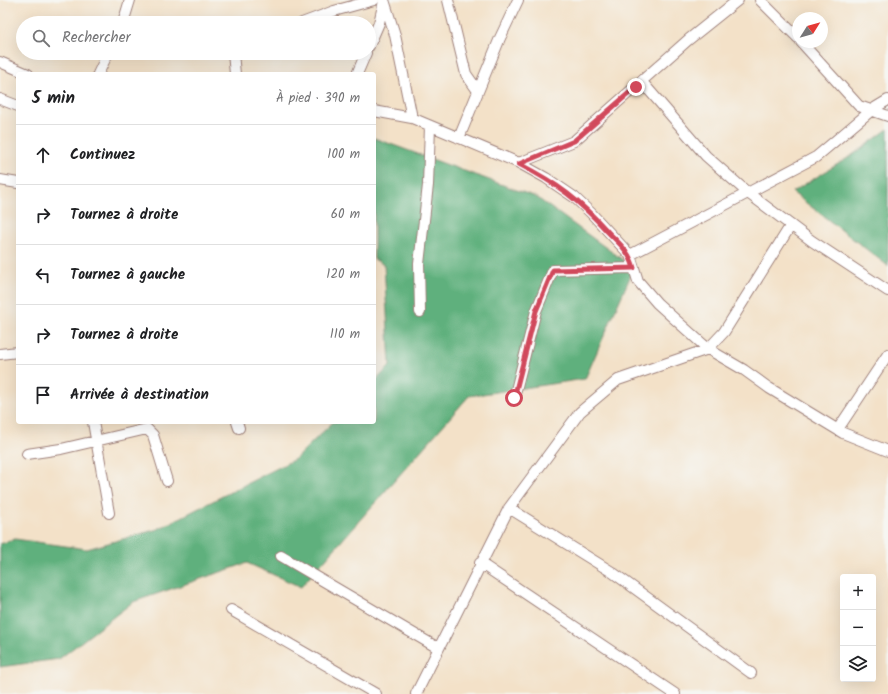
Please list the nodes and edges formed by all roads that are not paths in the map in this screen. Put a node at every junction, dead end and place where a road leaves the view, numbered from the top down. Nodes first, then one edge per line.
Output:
1 (130, 0) edge
2 (374, 0) edge
3 (384, 0) edge
4 (448, 0) edge
5 (518, 0) edge
6 (738, 0) edge
7 (760, 0) edge
8 (125, 16) edge
9 (321, 16) edge
10 (376, 31) edge
11 (792, 32) edge
12 (806, 48) edge
13 (105, 60) edge
14 (234, 60) edge
15 (363, 60) edge
16 (0, 62) edge
17 (23, 72) edge
18 (99, 72) edge
19 (235, 72) edge
20 (358, 72) edge
21 (642, 82) junction
22 (478, 91) junction
23 (0, 99) edge
24 (888, 100) edge
25 (16, 105) edge
26 (873, 109) junction
27 (376, 111) edge
28 (888, 116) edge
29 (412, 118) junction
30 (430, 126) junction
31 (459, 138) junction
32 (519, 164) junction
33 (0, 180) edge
34 (16, 183) edge
35 (748, 193) junction
36 (791, 225) junction
37 (630, 255) junction
38 (634, 268) junction
39 (888, 291) edge
40 (420, 312) dead end
41 (708, 349) junction
42 (16, 352) edge
43 (0, 354) edge
44 (888, 354) edge
45 (514, 398) dead end
46 (93, 424) edge
47 (838, 429) junction
48 (97, 440) junction
49 (888, 451) edge
50 (28, 454) dead end
51 (167, 481) dead end
52 (509, 508) junction
53 (109, 513) dead end
54 (280, 556) dead end
55 (480, 563) junction
56 (231, 610) dead end
57 (438, 648) junction
58 (751, 673) dead end
59 (376, 694) edge
60 (416, 694) edge
61 (675, 694) edge

1 - 8 street
2 - 9 street
3 - 10 street
3 - 29 street
4 - 22 street
5 - 22 street
6 - 21 street
7 - 11 street
12 - 26 street
13 - 18 street
14 - 19 street
15 - 20 street
16 - 17 street
21 - 32 street
21 - 35 street
22 - 31 street
23 - 25 street
24 - 26 street
26 - 28 street
26 - 35 street
27 - 29 street
29 - 30 street
30 - 31 street
30 - 40 street
31 - 32 street
32 - 37 street
33 - 34 street
35 - 36 street
35 - 37 street
36 - 39 street
36 - 41 street
37 - 38 street
38 - 41 street
38 - 45 street
41 - 47 street
41 - 52 street
42 - 43 street
44 - 47 street
46 - 48 street
47 - 49 street
48 - 50 street
48 - 51 street
48 - 53 street
52 - 55 street
52 - 58 street
54 - 57 street
55 - 57 street
55 - 61 street
56 - 59 street
57 - 60 street

